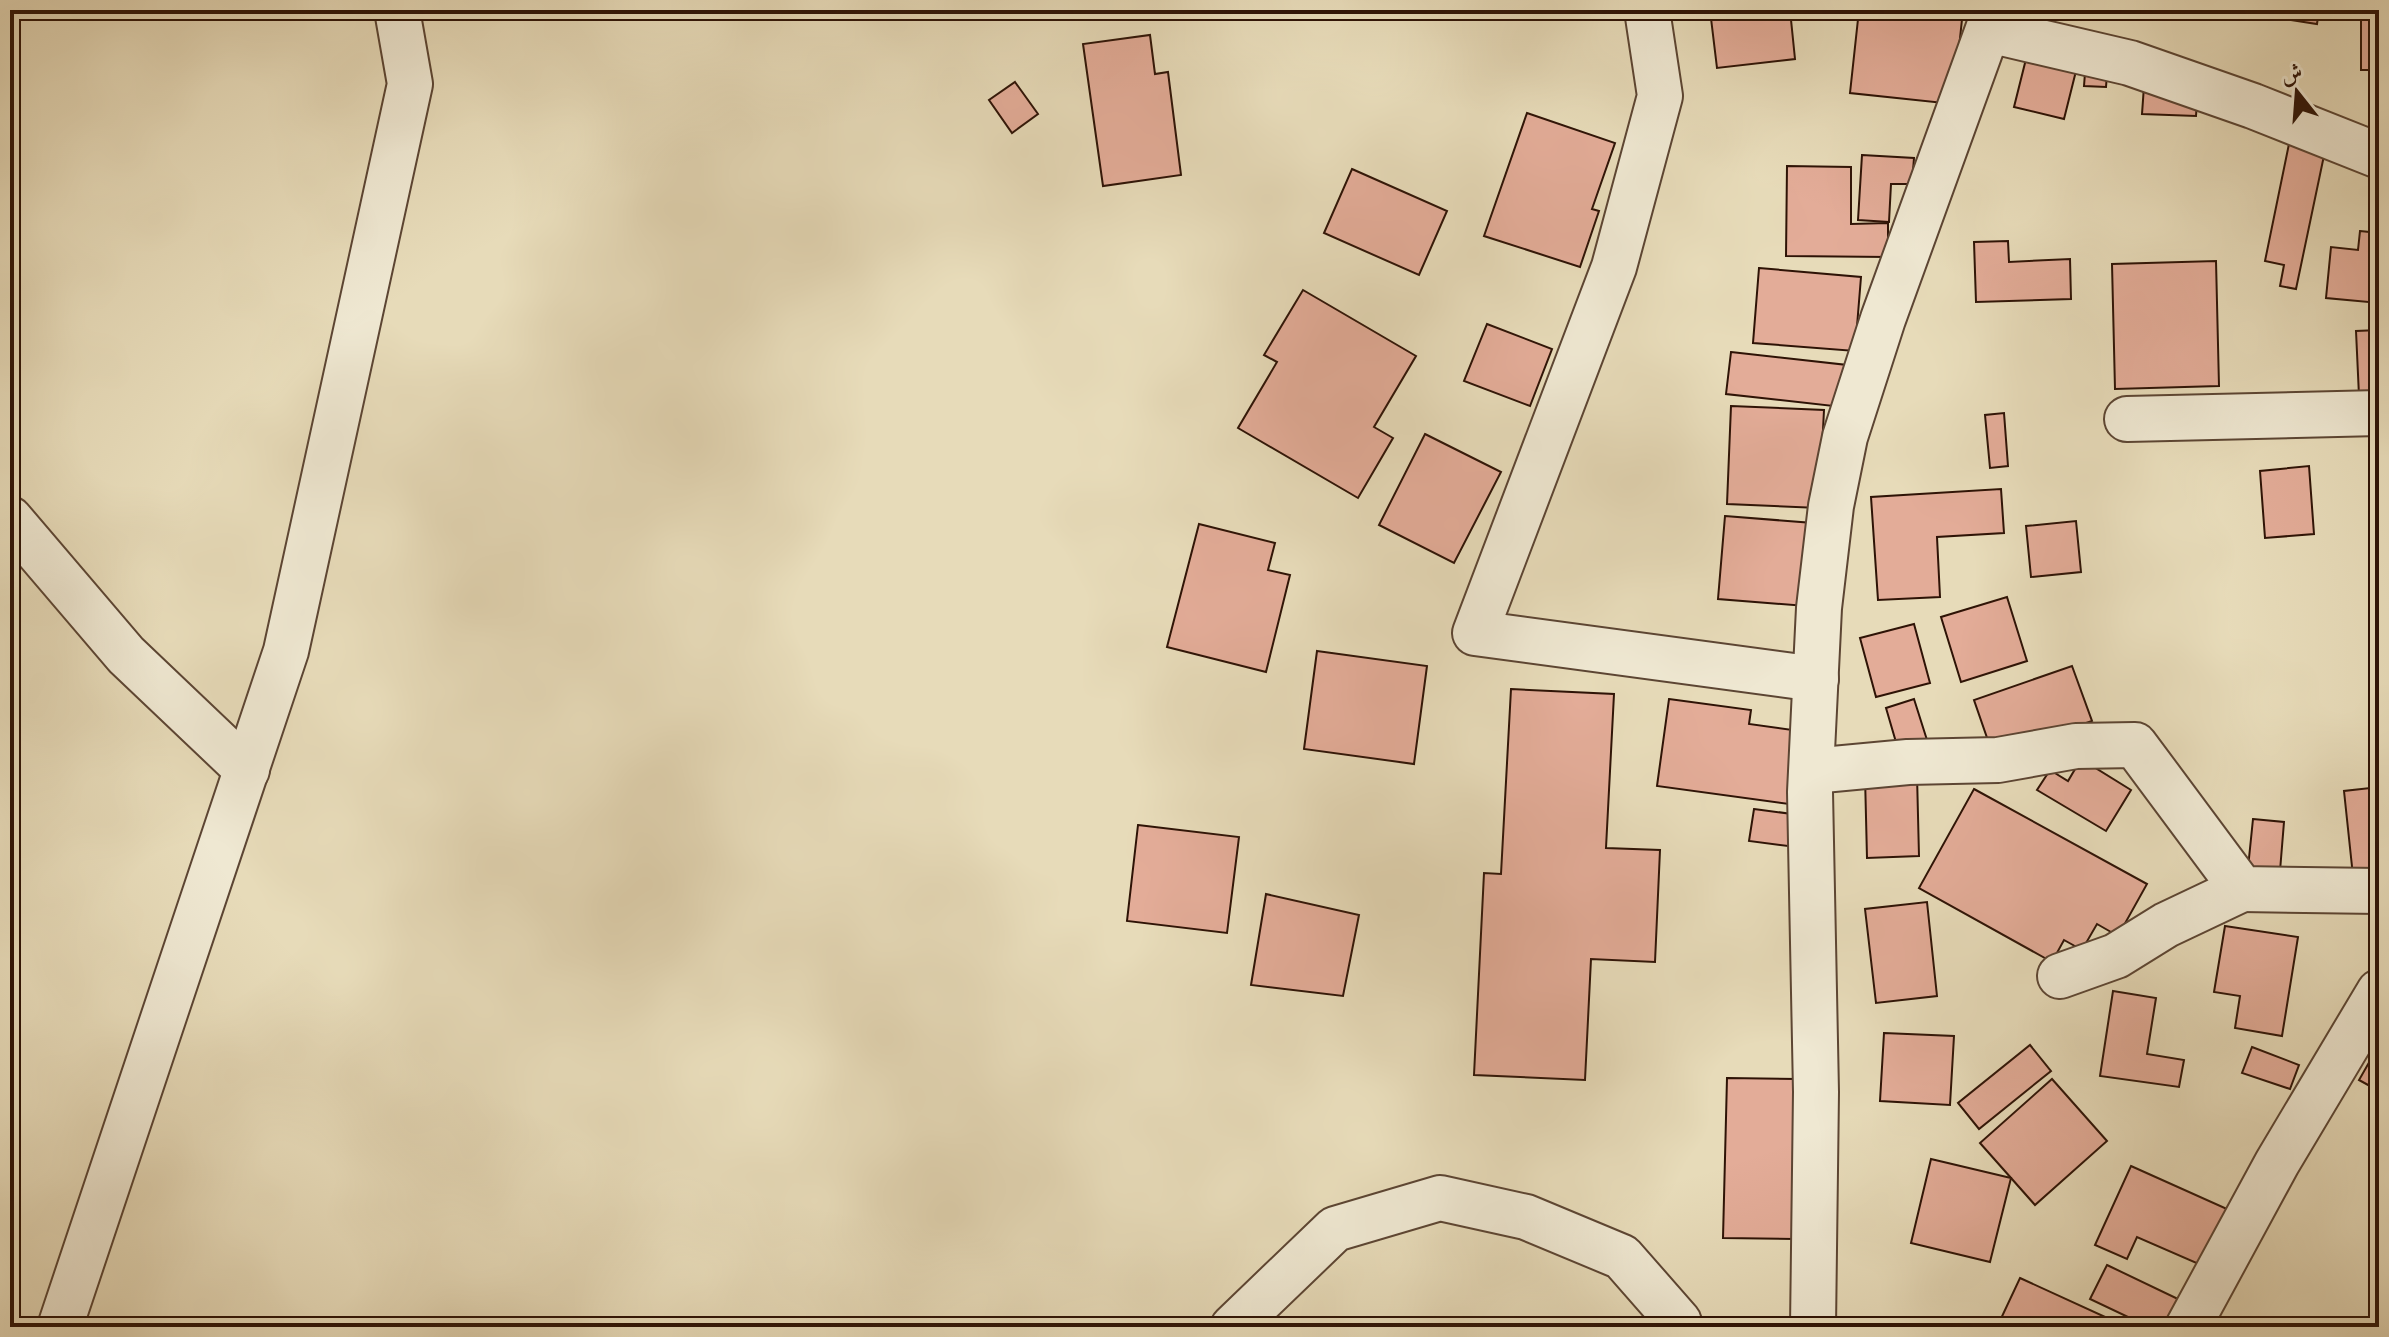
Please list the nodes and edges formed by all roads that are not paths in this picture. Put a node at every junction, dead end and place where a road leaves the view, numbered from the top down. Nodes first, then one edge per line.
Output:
1 (397, 10) edge
2 (1647, 10) edge
3 (1992, 20) edge
4 (2379, 156) edge
5 (2379, 413) edge
6 (2127, 419) dead end
7 (10, 519) edge
8 (1816, 679) junction
9 (247, 770) junction
10 (1812, 771) junction
11 (2242, 889) junction
12 (2379, 891) edge
13 (2060, 976) dead end
14 (2379, 992) edge
15 (60, 1327) edge
16 (1233, 1327) edge
17 (1680, 1327) edge
18 (1813, 1327) edge
19 (2188, 1327) edge

1 - 9 street
2 - 8 street
3 - 4 street
3 - 8 street
5 - 6 street
7 - 9 street
8 - 10 street
9 - 15 street
10 - 11 street
10 - 18 street
11 - 12 street
11 - 13 street
14 - 19 street
16 - 17 street

